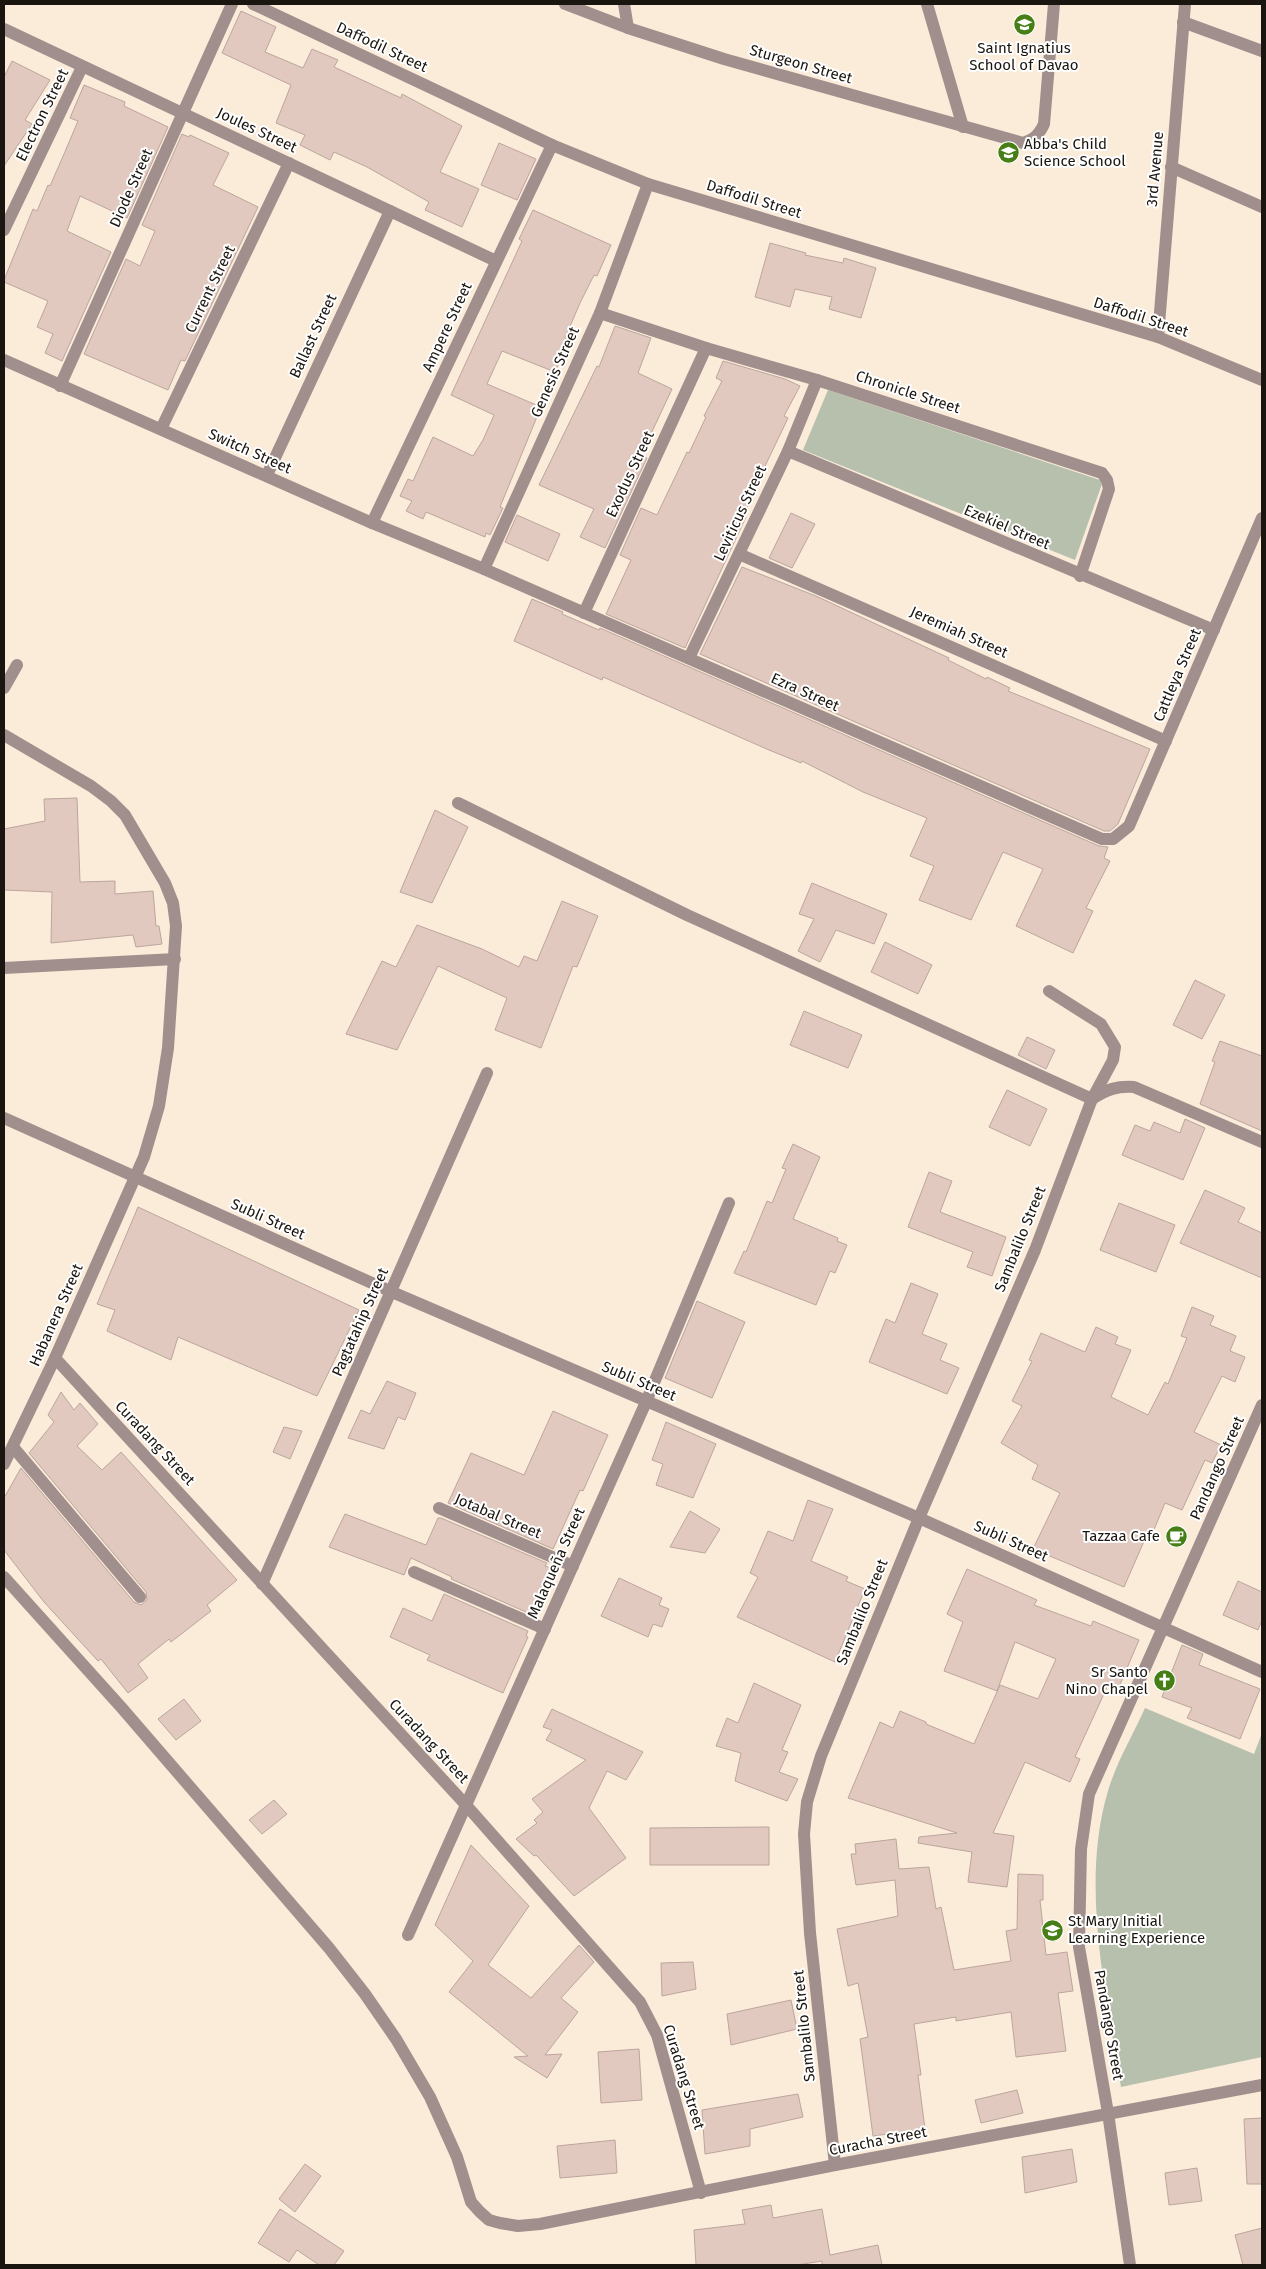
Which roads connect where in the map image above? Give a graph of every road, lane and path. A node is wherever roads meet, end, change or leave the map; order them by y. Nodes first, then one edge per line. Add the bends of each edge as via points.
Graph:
1 (232, 4) edge
2 (253, 4) edge
3 (565, 4) edge
4 (624, 4) edge
5 (927, 4) edge
6 (1054, 4) edge
7 (1185, 4) edge
8 (1183, 22) junction
9 (628, 28) junction
10 (4, 29) edge
11 (1262, 51) edge
12 (82, 67) junction
13 (182, 113) junction
14 (963, 127) junction
15 (552, 145) junction
16 (289, 163) junction
17 (1172, 167) junction
18 (648, 184) junction
19 (1262, 207) edge
20 (390, 211) junction
21 (4, 230) edge
22 (496, 261) junction
23 (600, 313) junction
24 (1158, 337) junction
25 (706, 348) junction
26 (4, 360) edge
27 (817, 380) junction
28 (1262, 380) edge
29 (60, 386) junction
30 (161, 429) junction
31 (788, 451) junction
32 (267, 475) junction
33 (1262, 518) edge
34 (372, 523) junction
35 (739, 554) junction
36 (484, 569) junction
37 (1080, 576) junction
38 (584, 613) junction
39 (1214, 630) junction
40 (689, 658) junction
41 (17, 665) dead end
42 (4, 688) edge
43 (4, 734) edge
44 (1166, 741) junction
45 (458, 803) dead end
46 (1113, 838) joint
47 (175, 959) junction
48 (4, 968) edge
49 (1049, 991) dead end
50 (487, 1073) dead end
51 (1092, 1099) junction
52 (4, 1118) edge
53 (1262, 1142) edge
54 (136, 1177) junction
55 (729, 1203) dead end
56 (392, 1292) junction
57 (55, 1358) junction
58 (646, 1402) junction
59 (1262, 1405) edge
60 (13, 1446) junction
61 (4, 1464) edge
62 (438, 1508) dead end
63 (919, 1518) junction
64 (573, 1566) junction
65 (414, 1572) dead end
66 (4, 1577) edge
67 (262, 1584) junction
68 (140, 1597) dead end
69 (1165, 1628) junction
70 (544, 1629) junction
71 (1262, 1672) edge
72 (466, 1805) junction
73 (408, 1935) dead end
74 (1262, 2085) edge
75 (1108, 2113) junction
76 (835, 2165) junction
77 (701, 2193) junction
78 (1130, 2265) edge

1 - 13 street, Diode Street
2 - 15 street, Daffodil Street
3 - 9 street, Sturgeon Street
4 - 9 street
5 - 14 street
6 - 14 street, Sturgeon Street via 1044,124 1039,134 1032,140 1018,142
7 - 8 street, 3rd Avenue
8 - 11 street
8 - 17 street, 3rd Avenue
9 - 14 street, Sturgeon Street via 724,59
10 - 12 street, Joules Street
12 - 13 street, Joules Street
12 - 21 street, Electron Street
13 - 16 street, Joules Street
13 - 29 street, Diode Street
15 - 18 street, Daffodil Street
15 - 22 street, Ampere Street
16 - 20 street, Joules Street
16 - 30 street, Current Street
17 - 19 street
17 - 24 street, 3rd Avenue
18 - 23 street, Genesis Street
18 - 24 street, Daffodil Street
20 - 22 street, Joules Street
20 - 32 street, Ballast Street
22 - 34 street, Ampere Street
23 - 25 street, Chronicle Street
23 - 36 street, Genesis Street
24 - 28 street, Daffodil Street
25 - 27 street, Chronicle Street
25 - 38 street, Exodus Street
26 - 29 street, Switch Street
27 - 31 street, Leviticus Street
27 - 37 street, Chronicle Street via 1102,473 1109,489
29 - 30 street, Switch Street
30 - 32 street, Switch Street
31 - 35 street, Leviticus Street
31 - 37 street, Ezekiel Street
32 - 34 street, Switch Street
33 - 39 street, Cattleya Street
34 - 36 street, Switch Street
35 - 40 street, Leviticus Street
35 - 44 street, Jeremiah Street
36 - 38 street, Ezra Street
37 - 39 street, Ezekiel Street
38 - 40 street, Ezra Street
39 - 44 street, Cattleya Street
40 - 46 street, Ezra Street via 1093,837
41 - 42 street
43 - 47 street, Habanera Street via 91,786 125,815 165,883 173,903
44 - 46 street, Cattleya Street via 1129,826
45 - 51 street via 688,915
47 - 48 street
47 - 54 street, Habanera Street via 168,1048 159,1106
49 - 51 street, Sambalilo Street via 1101,1024 1115,1047 1113,1060
50 - 56 street, Pagtatahip Street
51 - 53 street via 1118,1086 1134,1087
51 - 63 street, Sambalilo Street via 1035,1250
52 - 54 street, Subli Street
54 - 56 street, Subli Street
54 - 57 street, Habanera Street
55 - 58 street, Malaqueña Street
56 - 58 street, Subli Street
56 - 67 street, Pagtatahip Street
57 - 60 street, Habanera Street
57 - 67 street, Curadang Street
58 - 63 street, Subli Street
58 - 64 street, Malaqueña Street
59 - 69 street, Pandango Street
60 - 61 street, Habanera Street
60 - 68 street
62 - 64 street, Jotabal Street
63 - 69 street, Subli Street
63 - 76 street, Sambalilo Street via 821,1756 808,1802 804,1834 810,1933
64 - 70 street, Malaqueña Street
65 - 70 street
66 - 77 street, Curacha Street via 121,1707 329,1948 364,1994 430,2096 457,2158 471,2202 489,2220 518,2226 540,2224
67 - 72 street, Curadang Street
69 - 71 street, Subli Street
69 - 75 street, Pandango Street via 1090,1794 1081,1849 1080,1947
70 - 72 street, Malaqueña Street
72 - 73 street, Malaqueña Street
72 - 77 street, Curadang Street via 640,2002 657,2035
74 - 75 street, Curacha Street
75 - 76 street, Curacha Street
75 - 78 street, Pandango Street
76 - 77 street, Curacha Street

